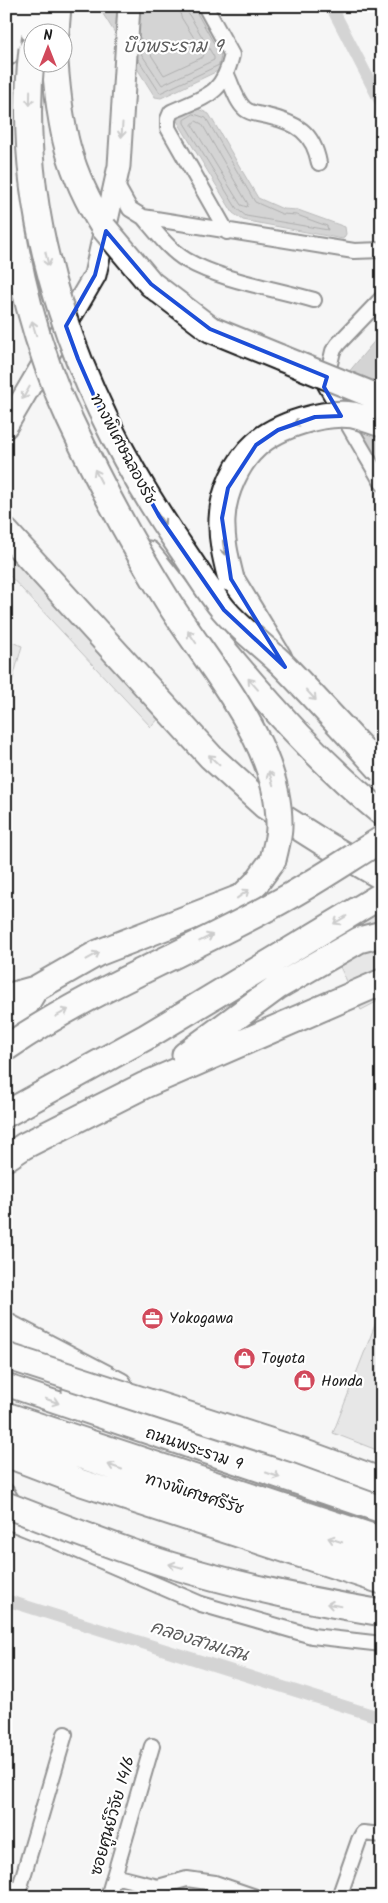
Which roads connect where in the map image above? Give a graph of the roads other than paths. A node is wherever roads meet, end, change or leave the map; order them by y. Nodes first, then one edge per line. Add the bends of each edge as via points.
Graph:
1 (13, 6) edge
2 (38, 6) edge
3 (58, 6) edge
4 (129, 6) edge
5 (205, 6) edge
6 (36, 22) edge
7 (57, 22) edge
8 (6, 53) edge
9 (31, 72) edge
10 (56, 72) edge
11 (227, 75) junction
12 (319, 163) dead end
13 (116, 184) junction
14 (6, 187) edge
15 (143, 217) junction
16 (227, 232) junction
17 (382, 250) edge
18 (382, 298) edge
19 (314, 300) dead end
20 (281, 358) junction
21 (382, 383) edge
22 (382, 399) edge
23 (382, 424) edge
24 (6, 427) edge
25 (382, 483) edge
26 (120, 520) junction
27 (6, 532) edge
28 (285, 667) junction
29 (382, 771) edge
30 (382, 813) edge
31 (382, 839) edge
32 (382, 877) edge
33 (382, 895) edge
34 (382, 934) edge
35 (382, 982) edge
36 (277, 987) junction
37 (35, 989) junction
38 (6, 997) edge
39 (6, 1018) edge
40 (34, 1029) junction
41 (6, 1035) edge
42 (146, 1037) junction
43 (6, 1048) edge
44 (145, 1085) junction
45 (6, 1114) edge
46 (6, 1158) edge
47 (6, 1326) edge
48 (6, 1340) edge
49 (6, 1356) edge
50 (6, 1369) edge
51 (6, 1385) edge
52 (92, 1397) junction
53 (6, 1401) edge
54 (168, 1409) junction
55 (6, 1413) edge
56 (6, 1430) edge
57 (6, 1454) edge
58 (382, 1481) edge
59 (6, 1491) edge
60 (382, 1495) edge
61 (6, 1505) edge
62 (382, 1512) edge
63 (6, 1521) edge
64 (382, 1528) edge
65 (44, 1536) junction
66 (382, 1538) edge
67 (382, 1555) edge
68 (382, 1581) edge
69 (382, 1612) edge
70 (382, 1644) edge
71 (65, 1734) dead end
72 (152, 1746) dead end
73 (382, 1835) edge
74 (114, 1876) junction
75 (17, 1897) edge
76 (108, 1897) edge
77 (256, 1897) edge
78 (339, 1897) edge

1 - 8 highway
2 - 6 highway
3 - 7 highway
4 -> 13 main road
5 - 11 street via 232,55
9 -> 28 highway, ทางพิเศษฉลองรัช, bridge via 29,128 36,197 46,256 78,359 98,405 159,516 224,610
10 - 20 highway, bridge via 65,141 73,171 86,201 104,228 151,284 180,308 210,329
11 - 12 street via 244,108 276,118 308,134 316,147
11 - 16 street via 217,91 171,112 168,128
13 - 15 street via 130,209
13 -> 24 main road via 92,280
26 -> 14 highway, ทางพิเศษฉลองรัช, bridge via 46,365 14,248
15 - 16 street
15 - 19 street via 165,242 210,272
16 - 17 street via 354,251
18 - 25 street via 333,351 325,386
20 - 21 highway, bridge
20 - 22 highway, bridge
23 -> 28 highway, bridge via 352,415 315,417 278,430 256,445 228,488 222,518 224,549 231,579
30 -> 26 highway, ทางพิเศษฉลองรัช, bridge via 311,748 270,704
37 -> 26 highway, bridge via 98,953 242,896 273,860 279,828 273,781 254,735
32 -> 27 highway via 265,806 211,757
28 -> 29 highway, ทางพิเศษฉลองรัช, bridge
40 -> 31 highway, bridge via 124,978 287,898
33 -> 42 highway
34 - 36 highway via 360,940
35 - 44 highway
36 - 42 highway via 199,1020
36 - 44 highway
37 - 38 highway
37 - 39 highway via 22,1009
40 - 41 highway
40 - 43 highway, bridge
42 - 45 highway
44 - 46 highway
47 - 54 highway, bridge
48 - 52 highway via 64,1370
49 - 54 highway, bridge
50 - 52 main road, ถนนพระราม 9
51 -> 62 main road, ถนนพระราม 9
52 - 60 main road, ถนนพระราม 9
53 - 64 main road, ถนนพระราม 9
54 - 58 highway, bridge
55 - 66 main road, ถนนพระราม 9
67 -> 56 highway, ทางพิเศษศรีรัช
57 - 68 highway
59 - 65 street via 20,1513
69 -> 61 highway, bridge via 325,1603 172,1565 100,1542
63 - 65 street
65 - 70 street via 201,1604 312,1636
71 - 75 street
72 - 74 street, ซอยศูนย์วิจัย 14/6
73 - 78 street via 363,1833
74 - 76 street, ซอยศูนย์วิจัย 14/6
74 - 77 street via 158,1887 187,1879 215,1883

